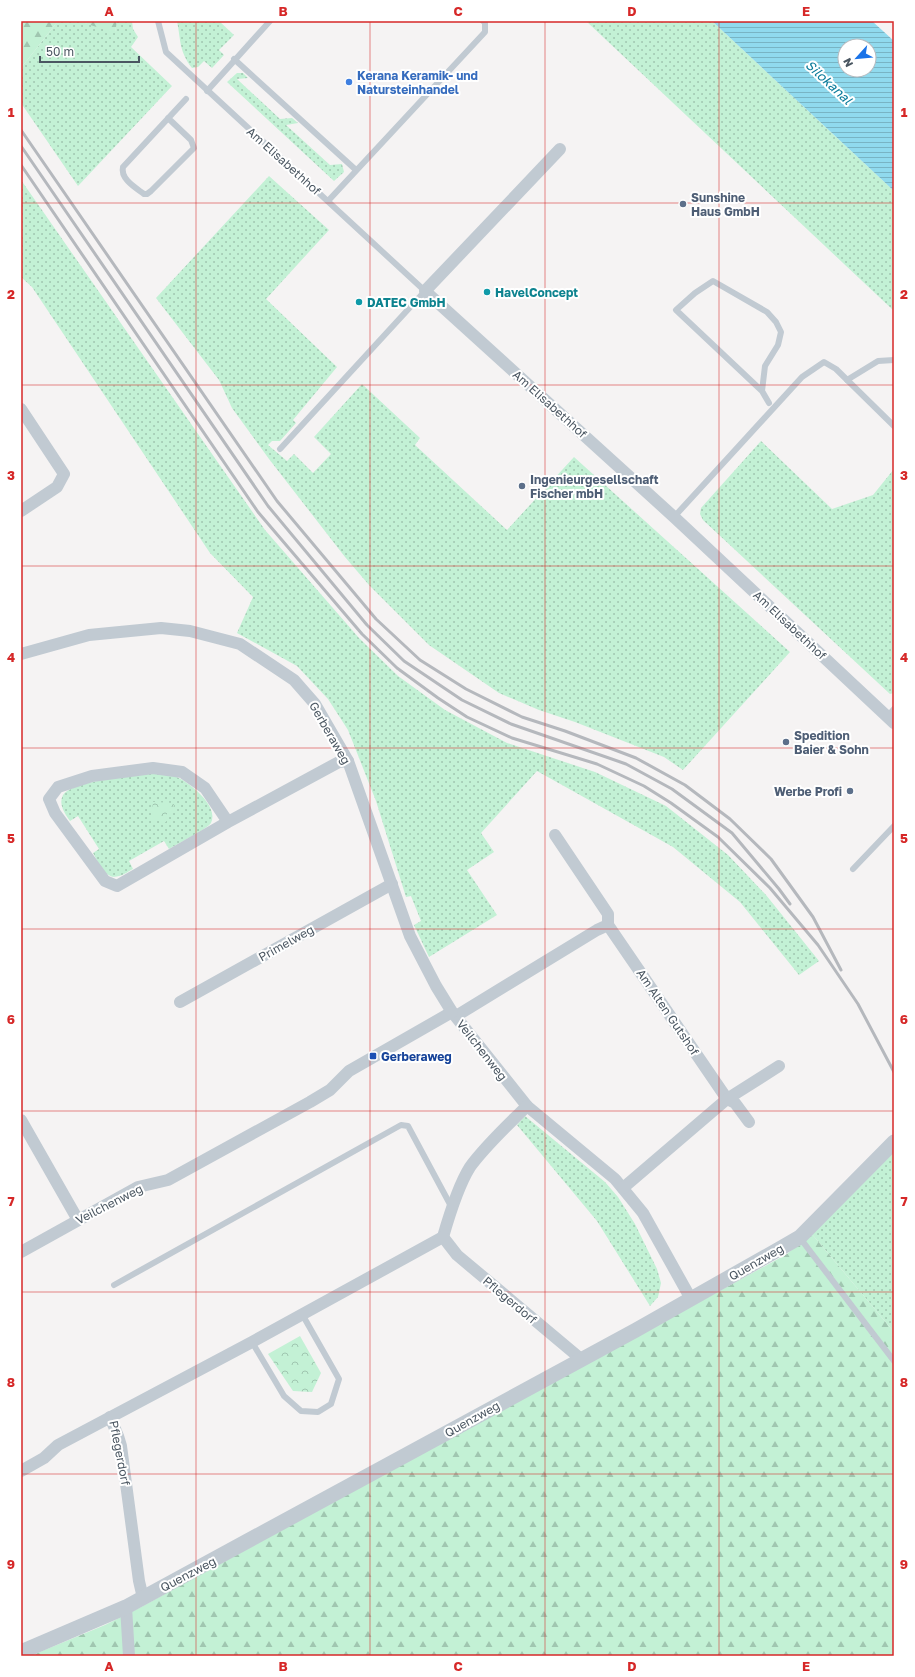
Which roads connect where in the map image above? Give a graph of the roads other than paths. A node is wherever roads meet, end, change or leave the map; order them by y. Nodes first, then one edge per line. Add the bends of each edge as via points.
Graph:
1 (158, 21) edge
2 (270, 21) edge
3 (483, 21) edge
4 (234, 59) junction
5 (206, 91) junction
6 (186, 99) dead end
7 (168, 118) junction
8 (560, 149) dead end
9 (356, 170) junction
10 (328, 201) junction
11 (425, 291) junction
12 (894, 360) edge
13 (847, 380) junction
14 (762, 391) junction
15 (769, 403) dead end
16 (21, 409) edge
17 (894, 426) edge
18 (280, 449) dead end
19 (21, 511) edge
20 (674, 517) junction
21 (21, 654) edge
22 (892, 716) edge
23 (348, 761) junction
24 (228, 822) junction
25 (894, 826) edge
26 (555, 835) dead end
27 (854, 869) dead end
28 (392, 884) junction
29 (608, 926) junction
30 (180, 1002) dead end
31 (454, 1014) junction
32 (779, 1066) dead end
33 (727, 1099) junction
34 (527, 1106) junction
35 (21, 1120) edge
36 (749, 1122) dead end
37 (894, 1142) edge
38 (623, 1188) junction
39 (452, 1208) junction
40 (78, 1220) junction
41 (443, 1237) junction
42 (800, 1237) junction
43 (21, 1252) edge
44 (114, 1285) dead end
45 (691, 1299) junction
46 (302, 1314) junction
47 (252, 1342) junction
48 (581, 1359) junction
49 (894, 1360) edge
50 (110, 1417) junction
51 (21, 1471) edge
52 (143, 1598) junction
53 (126, 1607) junction
54 (21, 1652) edge
55 (129, 1656) edge

1 - 5 lane, Am Elisabethhof via 166,52
2 - 4 lane
3 - 9 lane via 485,32
4 - 5 lane
4 - 9 lane
5 - 10 lane, Am Elisabethhof
6 - 7 lane
7 - 7 lane via 122,170 125,178 144,194 151,191 194,148 191,140
8 - 11 street
9 - 10 lane
10 - 11 lane, Am Elisabethhof
11 - 18 lane
11 - 20 street, Am Elisabethhof
12 - 13 lane via 878,361
13 - 17 lane
13 - 20 lane via 824,362 802,377
14 - 14 lane via 765,366 778,345 781,332 767,312 712,281 676,310
14 - 15 lane
16 - 19 street via 64,474 57,487
20 - 22 street, Am Elisabethhof
21 - 23 street, Gerberaweg via 89,635 161,628 190,631 240,644 294,680 315,704
23 - 24 street via 340,762
23 - 28 street, Gerberaweg
24 - 24 street via 117,886 105,881 55,813 49,799 58,787 92,776 153,768 182,772 205,788
25 - 27 lane
26 - 29 street, Am Alten Gutshof via 608,914
28 - 30 street, Primelweg
28 - 31 street, Gerberaweg via 410,936
29 - 31 street
29 - 33 street, Am Alten Gutshof
31 - 34 street, Veilchenweg
31 - 40 street, Veilchenweg via 348,1071 330,1090 168,1180 138,1188
32 - 33 street
33 - 36 street, Am Alten Gutshof via 736,1103
33 - 38 street
34 - 38 street, Veilchenweg
34 - 39 street via 470,1168
35 - 40 street
37 - 42 street, Quenzweg
38 - 45 street, Veilchenweg via 643,1214
39 - 41 street
39 - 44 lane via 408,1126 401,1125
40 - 43 street, Veilchenweg
41 - 46 street, Pflegerdorf
41 - 48 street, Pflegerdorf via 457,1255
42 - 45 street, Quenzweg
42 - 49 lane
45 - 48 street, Quenzweg
46 - 47 street, Pflegerdorf
46 - 47 lane via 339,1379 331,1404 326,1408 318,1412 301,1411 284,1396
47 - 50 street, Pflegerdorf
48 - 52 street, Quenzweg
50 - 51 street via 58,1445 44,1458
50 - 52 street, Pflegerdorf via 121,1446
52 - 53 street, Quenzweg
53 - 54 street, Quenzweg
53 - 55 street

